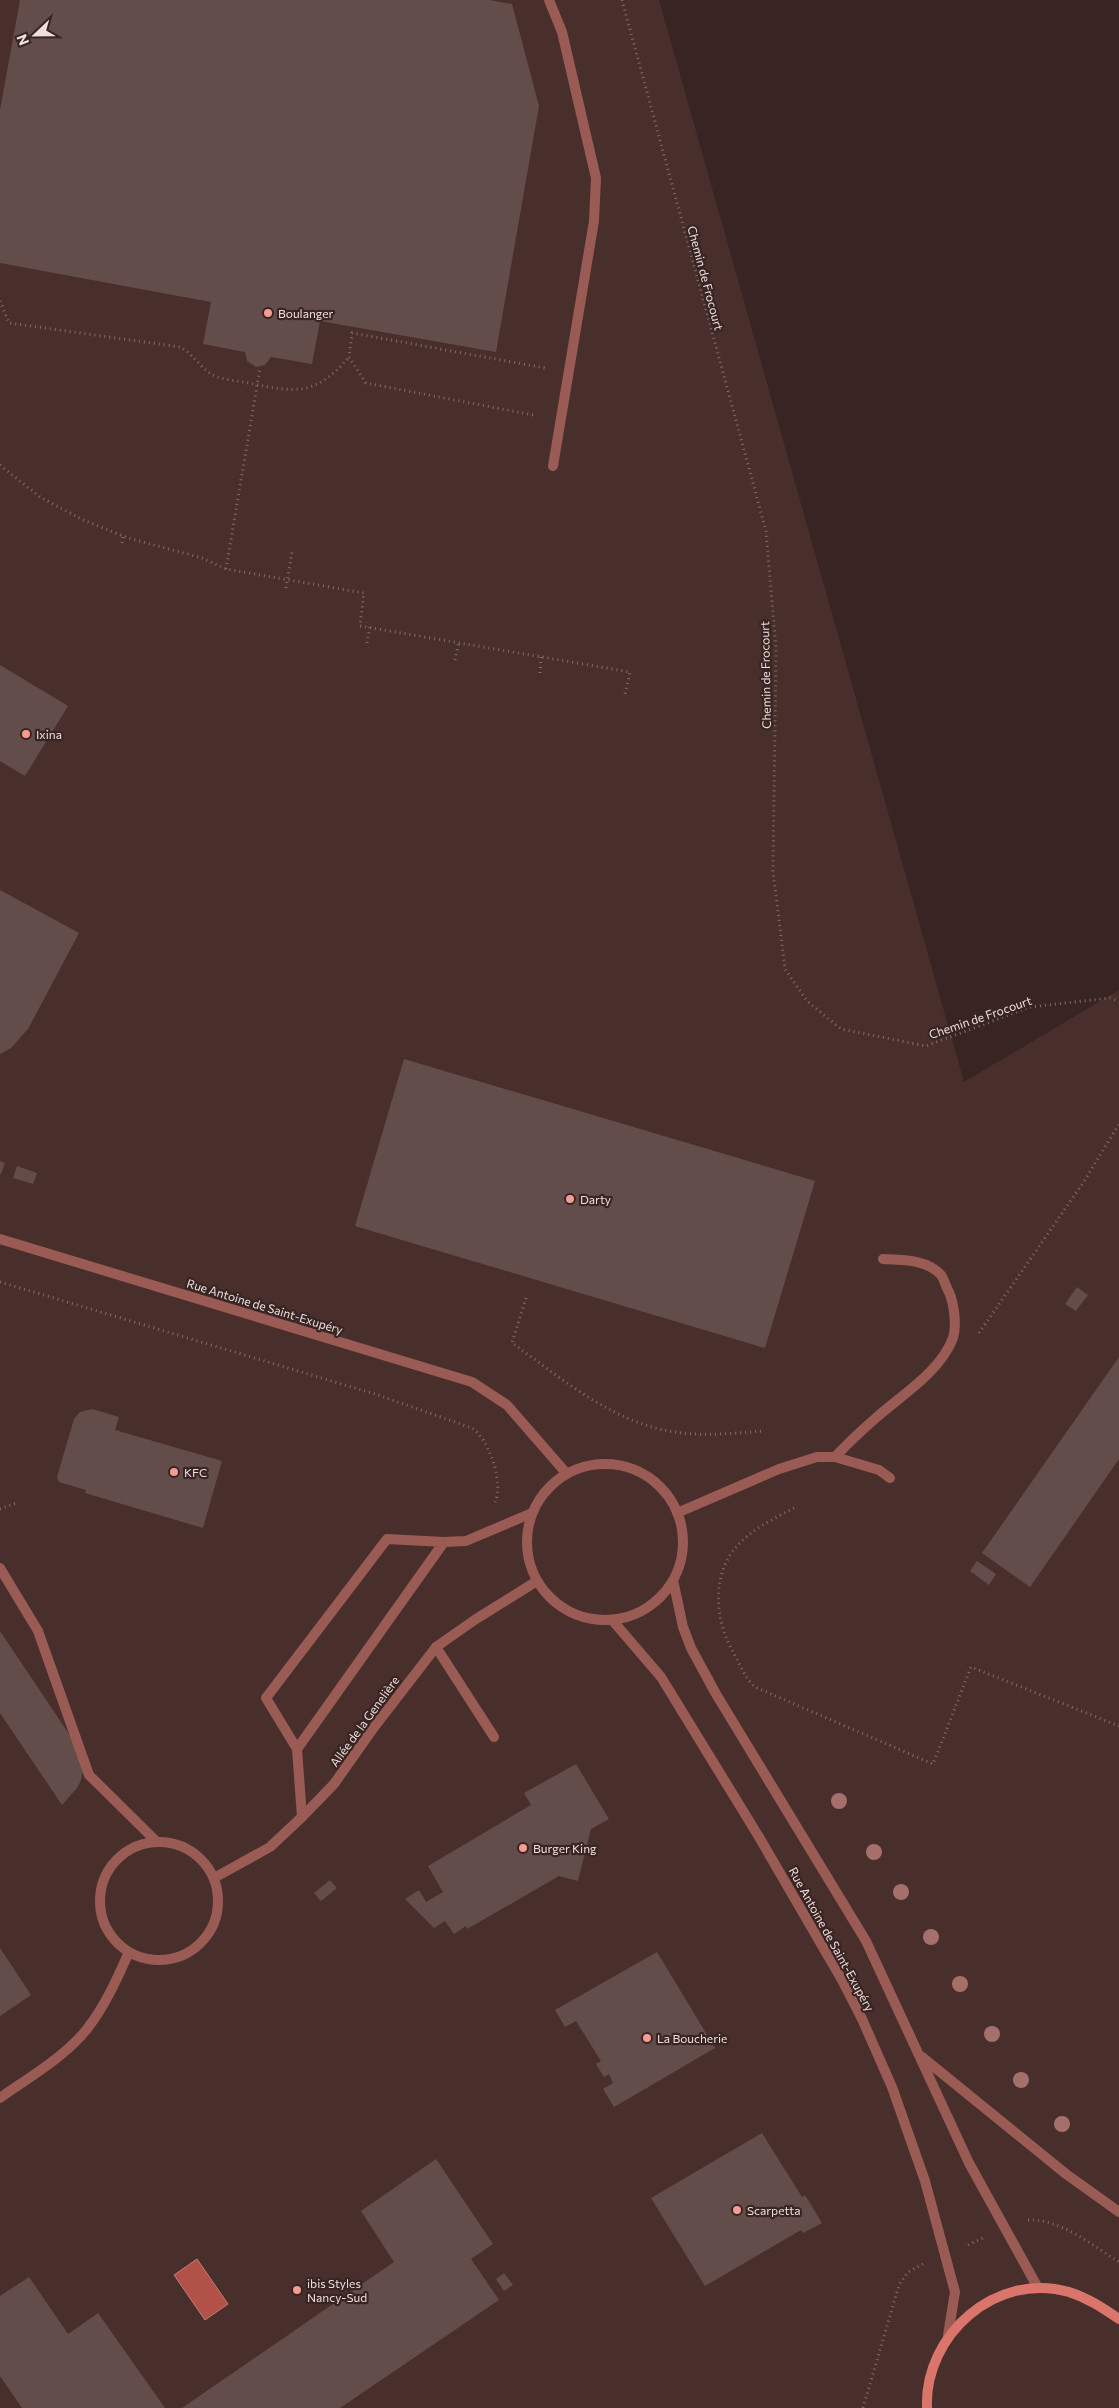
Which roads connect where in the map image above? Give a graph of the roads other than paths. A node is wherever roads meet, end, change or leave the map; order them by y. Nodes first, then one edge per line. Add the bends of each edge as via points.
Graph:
1 (549, 0) edge
2 (553, 466) dead end
3 (0, 1239) edge
4 (883, 1259) dead end
5 (835, 1457) junction
6 (567, 1474) junction
7 (890, 1478) dead end
8 (532, 1513) junction
9 (677, 1513) junction
10 (444, 1542) junction
11 (0, 1568) edge
12 (673, 1580) junction
13 (537, 1581) junction
14 (613, 1621) junction
15 (436, 1648) junction
16 (494, 1737) dead end
17 (297, 1749) junction
18 (302, 1818) junction
19 (157, 1842) junction
20 (214, 1878) junction
21 (129, 1952) junction
22 (919, 2054) junction
23 (0, 2098) edge
24 (1119, 2212) edge
25 (1038, 2288) junction
26 (1119, 2320) edge
27 (948, 2335) junction
28 (927, 2408) edge

1 - 2 street via 562,32 596,178 594,221
3 - 6 street, Rue Antoine de Saint-Exupéry via 472,1382 507,1405
4 - 5 street via 925,1264 940,1275 950,1296 954,1336 947,1351 913,1388
5 - 7 street via 879,1470
5 - 9 street via 816,1457 779,1469
6 - 8 street via 540,1497
6 - 9 street via 588,1466 609,1464 631,1468 650,1478 666,1494
8 - 10 street via 466,1541
8 - 13 street via 527,1536 528,1559
9 - 12 street via 683,1535 682,1559
10 - 17 street
10 - 17 street via 387,1538 266,1698
11 - 19 street via 38,1631 88,1775
12 - 14 street via 648,1608
12 - 22 street, Rue Antoine de Saint-Exupéry via 683,1627 700,1665 866,1941
13 - 14 street via 547,1596 577,1616
13 - 15 street, Allée de la Genelière via 460,1629
14 - 27 street, Rue Antoine de Saint-Exupéry via 661,1677 759,1837 862,2019 892,2087 918,2162 955,2292
15 - 16 street
15 - 18 street, Allée de la Genelière via 334,1784
17 - 18 street
18 - 20 street, Allée de la Genelière via 270,1847
19 - 20 street via 185,1848 207,1866
19 - 21 street via 127,1851 115,1861 101,1888 102,1918 116,1943
20 - 21 street via 218,1911 213,1927 191,1951 160,1961 144,1959
21 - 23 street via 113,1988 86,2030 71,2046
22 - 24 street via 1066,2174
22 - 25 street, Rue Antoine de Saint-Exupéry via 969,2163
25 - 26 main road via 1068,2292 1097,2303
25 - 27 main road via 1012,2292 988,2301 966,2316
27 - 28 main road via 930,2374

